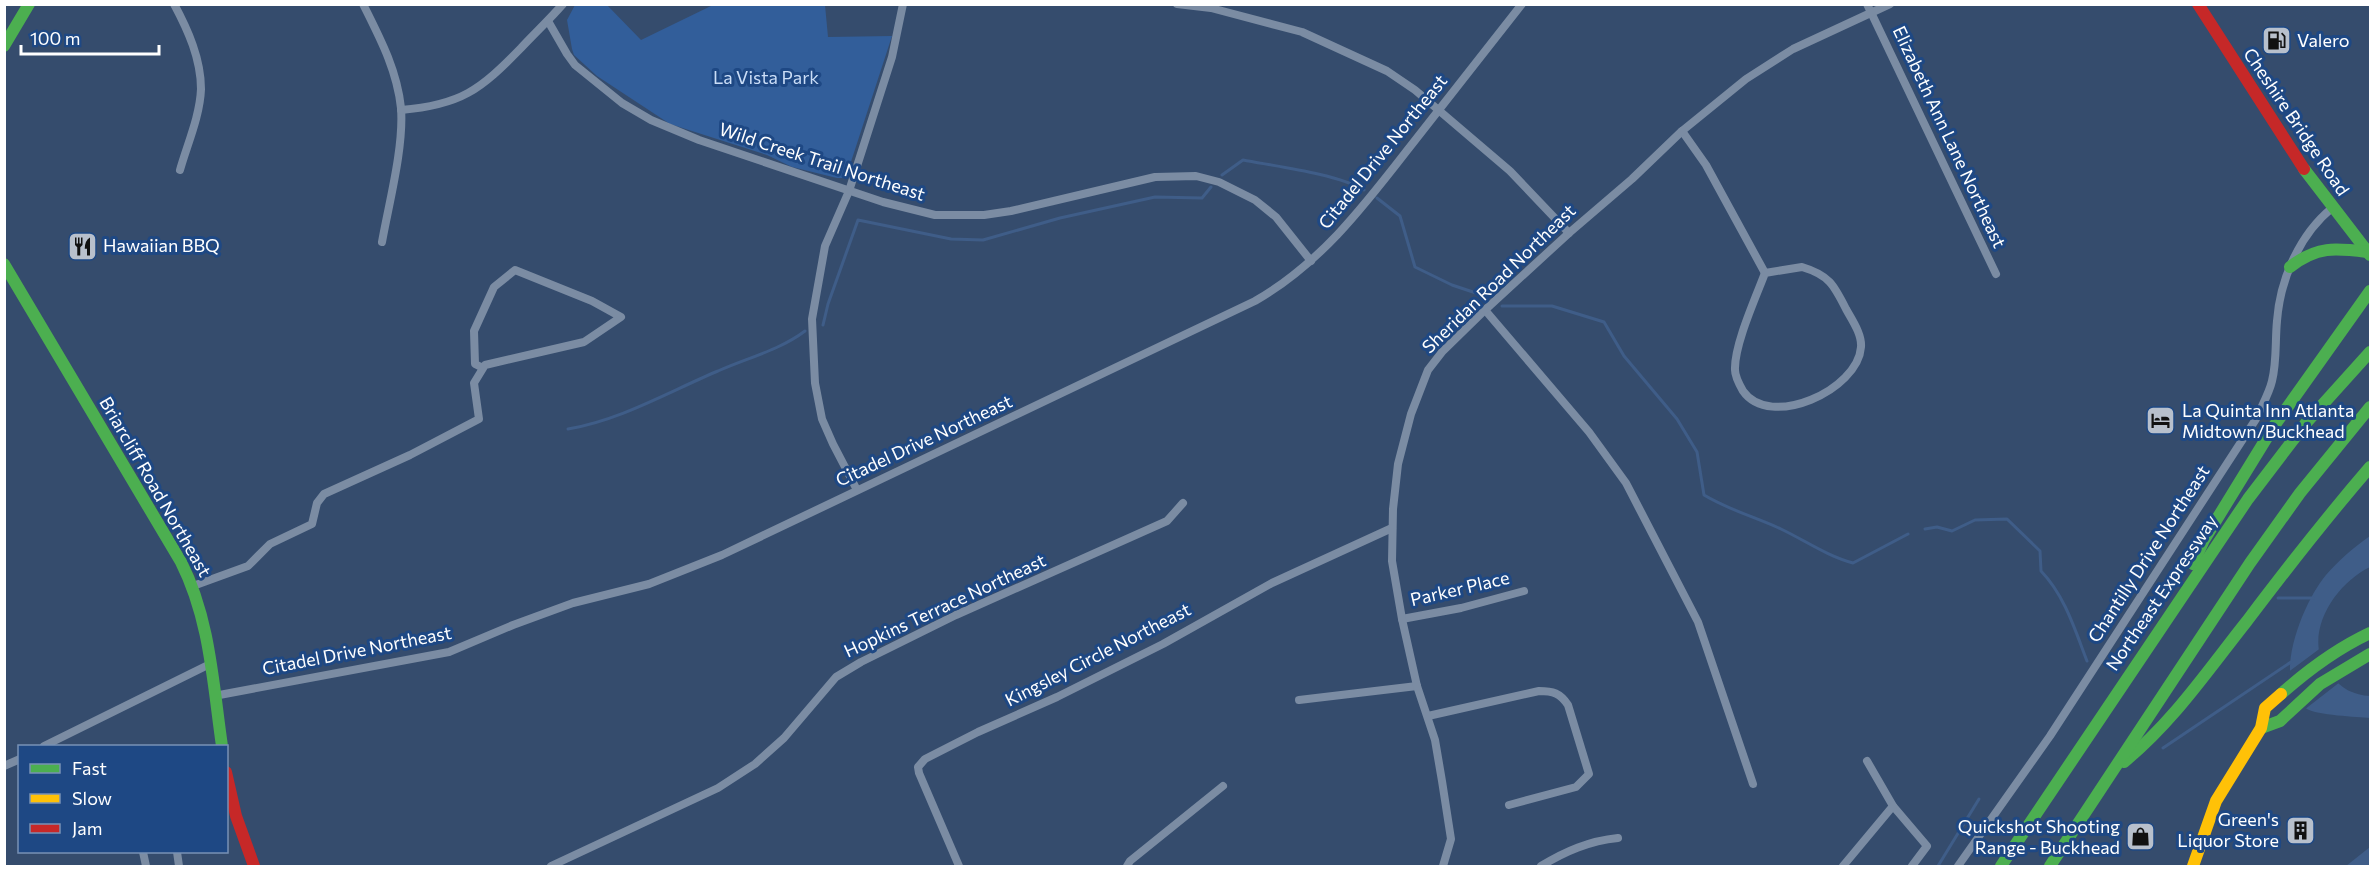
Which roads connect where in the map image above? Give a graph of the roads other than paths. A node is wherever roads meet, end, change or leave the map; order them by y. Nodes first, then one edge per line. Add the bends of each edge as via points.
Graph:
1 (29, 4) edge
2 (174, 4) edge
3 (363, 4) edge
4 (563, 4) edge
5 (903, 4) edge
6 (1178, 4) edge
7 (1522, 4) edge
8 (1890, 4) edge
9 (2198, 4) edge
10 (1869, 9) edge
11 (548, 21) junction
12 (4, 46) edge
13 (401, 110) junction
14 (1439, 111) junction
15 (1682, 131) junction
16 (180, 170) dead end
17 (849, 191) junction
18 (2332, 208) junction
19 (1569, 233) junction
20 (382, 242) dead end
21 (2369, 253) edge
22 (1311, 261) junction
23 (4, 264) edge
24 (2290, 267) junction
25 (1765, 273) junction
26 (1996, 274) dead end
27 (2370, 291) edge
28 (1485, 310) junction
29 (2370, 352) edge
30 (483, 368) junction
31 (2370, 407) edge
32 (2370, 467) edge
33 (857, 490) junction
34 (1183, 503) dead end
35 (1392, 528) junction
36 (193, 586) junction
37 (1524, 591) dead end
38 (2174, 606) junction
39 (1402, 618) junction
40 (2369, 633) edge
41 (2370, 654) edge
42 (210, 664) junction
43 (1417, 686) junction
44 (214, 696) junction
45 (1299, 700) dead end
46 (1428, 716) junction
47 (2260, 728) junction
48 (48, 745) edge
49 (222, 745) edge
50 (18, 760) edge
51 (1867, 761) dead end
52 (4, 766) edge
53 (2114, 769) junction
54 (1753, 784) dead end
55 (1223, 786) dead end
56 (228, 790) edge
57 (1509, 805) dead end
58 (1893, 806) junction
59 (231, 818) edge
60 (1618, 838) dead end
61 (1446, 865) edge
62 (254, 867) edge
63 (551, 867) edge
64 (959, 867) edge
65 (1127, 867) edge
66 (1541, 867) edge
67 (1843, 867) edge
68 (1912, 867) edge
69 (1958, 867) edge
70 (2001, 867) edge
71 (2050, 867) edge
72 (2193, 867) edge

1 - 12 main road
2 - 16 street via 186,26 201,89
3 - 13 street via 385,48
4 - 11 street
5 - 17 street via 892,57
6 - 14 street via 1211,8 1302,32 1387,71
7 - 14 street, Citadel Drive Northeast
8 - 10 street, Sheridan Road Northeast
9 - 18 main road, Cheshire Bridge Road
10 - 15 street, Sheridan Road Northeast via 1779,57
10 - 26 street, Elizabeth Ann Lane Northeast
11 - 13 street via 473,91 444,104
11 - 17 street, Wild Creek Trail Northeast via 575,65 622,103 651,120
13 - 20 street
14 - 19 street via 1510,171
14 - 22 street, Citadel Drive Northeast via 1350,223
15 - 19 street, Sheridan Road Northeast
15 - 25 street via 1706,165
17 - 22 street, Wild Creek Trail Northeast via 916,211 961,216 1011,211 1155,177 1196,176 1219,182 1254,200 1276,218
17 - 33 street via 825,246 812,325 815,383 822,419
18 - 21 main road, Cheshire Bridge Road
18 - 24 street, Chantilly Drive Northeast via 2313,227
19 - 28 street, Sheridan Road Northeast
21 - 24 main road via 2322,248
22 - 33 street, Citadel Drive Northeast via 1256,301
23 - 36 main road, Briarcliff Road Northeast
24 - 69 street, Chantilly Drive Northeast via 2279,304 2272,382 2256,419 2050,736
25 - 25 street via 1738,350 1735,372 1749,399 1777,408 1823,393 1843,380 1860,357 1862,345 1827,277 1802,267
27 - 38 main road via 2274,426 2204,540
28 - 35 street, Sheridan Road Northeast via 1428,370 1398,464
28 - 54 street via 1589,432 1626,483 1698,622
29 - 38 main road, Northeast Expressway via 2274,465
30 - 30 street via 484,364 584,342 621,317 515,270 494,287 474,332 475,364
30 - 36 street via 474,383 479,419 324,494 317,503 312,524 270,544 248,566
31 - 53 main road via 2263,545
32 - 53 main road via 2156,735
33 - 44 street, Citadel Drive Northeast via 722,555 650,584 573,603 449,652
34 - 63 street, Hopkins Terrace Northeast via 1167,521 861,662 836,677 784,738 755,764 718,788
35 - 39 street, Sheridan Road Northeast via 1392,561
35 - 64 street, Kingsley Circle Northeast via 1272,583 1121,665 925,759 918,767
36 - 42 main road, Briarcliff Road Northeast via 204,622
37 - 39 street, Parker Place
38 - 70 main road, Northeast Expressway
39 - 43 street, Sheridan Road Northeast
40 - 47 main road via 2322,659 2273,700 2265,708
41 - 47 main road via 2320,684 2280,721
42 - 44 main road, Briarcliff Road Northeast
42 - 48 street
43 - 45 street
43 - 46 street, Sheridan Road Northeast
44 - 49 main road, Briarcliff Road Northeast
46 - 57 street via 1539,691 1562,695 1589,774 1576,787
46 - 61 street, Sheridan Road Northeast via 1436,740 1451,839
47 - 72 main road via 2216,801
50 - 52 street
51 - 58 street
53 - 71 main road
55 - 65 street
56 - 59 main road
58 - 67 street
58 - 68 street via 1927,846
59 - 62 main road
60 - 66 street via 1567,851

